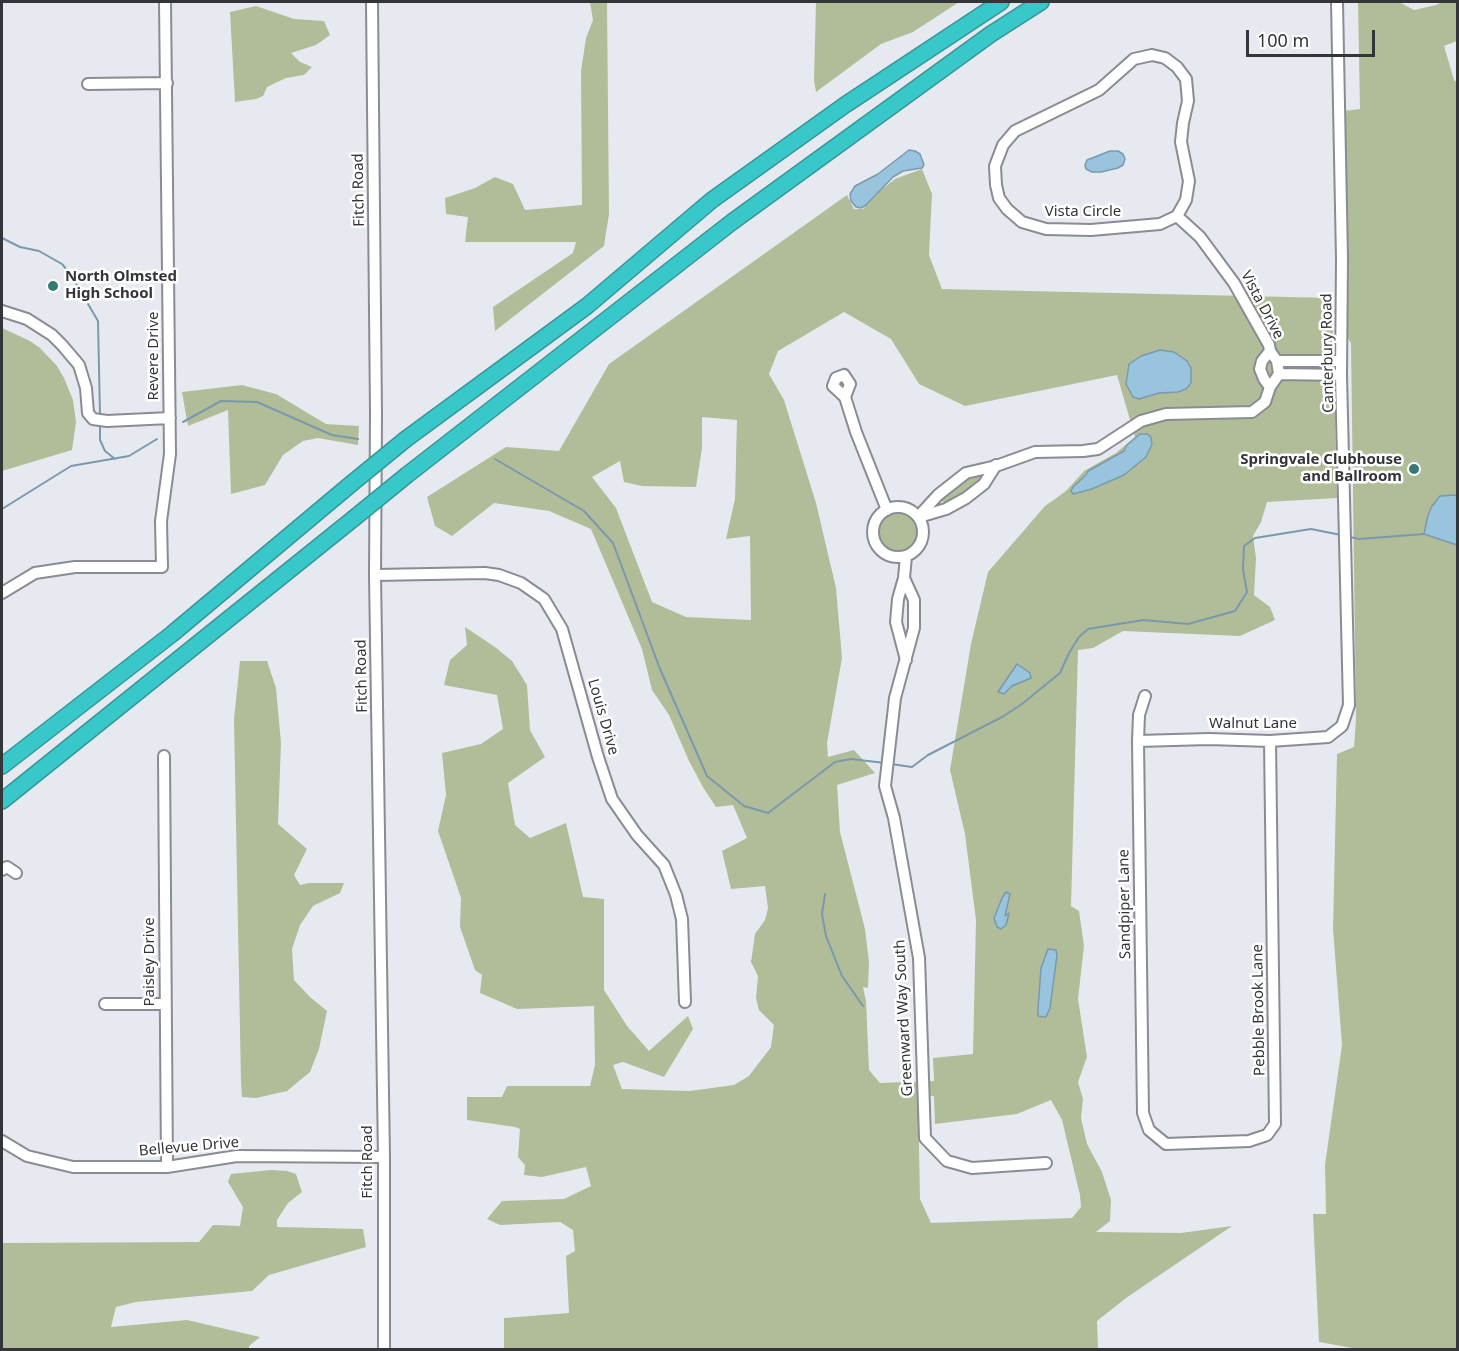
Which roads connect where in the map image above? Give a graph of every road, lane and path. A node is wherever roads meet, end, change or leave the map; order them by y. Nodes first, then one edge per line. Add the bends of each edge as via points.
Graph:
1 (165, 2) edge
2 (372, 2) edge
3 (1001, 2) edge
4 (1041, 2) edge
5 (1337, 2) edge
6 (167, 83) junction
7 (88, 84) dead end
8 (1177, 216) junction
9 (2, 311) edge
10 (1270, 351) junction
11 (1277, 361) junction
12 (1341, 361) junction
13 (1279, 374) junction
14 (1341, 375) junction
15 (1270, 387) junction
16 (845, 397) dead end
17 (170, 418) junction
18 (996, 465) junction
19 (887, 510) junction
20 (918, 517) junction
21 (906, 556) junction
22 (375, 575) junction
23 (904, 578) junction
24 (2, 593) edge
25 (906, 660) junction
26 (1145, 696) dead end
27 (1349, 705) joint
28 (1138, 741) junction
29 (1270, 741) junction
30 (164, 756) dead end
31 (2, 766) edge
32 (2, 801) edge
33 (2, 870) edge
34 (16, 873) dead end
35 (685, 1002) dead end
36 (105, 1004) dead end
37 (165, 1004) junction
38 (1143, 1113) joint
39 (2, 1141) edge
40 (384, 1157) junction
41 (1046, 1163) dead end
42 (166, 1167) junction
43 (384, 1350) edge

1 - 6 street, Revere Drive
2 - 22 street, Fitch Road
3 - 31 highway, bridge via 845,105 712,200 586,306 406,440 172,634
4 - 32 highway, bridge via 732,222 407,475
5 - 12 street, Canterbury Road
6 - 7 street
6 - 17 street, Revere Drive
8 - 8 street, Vista Circle via 1186,200 1189,181 1181,142 1188,101 1186,79 1165,58 1152,55 1134,59 1098,90 1015,131 1003,145 995,166 1003,204 1022,222 1046,229 1160,224
8 - 10 street, Vista Drive via 1219,260
9 - 17 street via 33,322 52,335 79,365 91,418
10 - 11 street, Vista Drive
10 - 15 street via 1260,369
11 - 12 street, Vista Drive
11 - 13 street
12 - 14 street, Canterbury Road
13 - 14 street
13 - 15 street
14 - 27 street, Canterbury Road
15 - 18 street via 1265,402 1252,412 1166,414 1141,421 1098,449 1035,452
16 - 19 street
17 - 24 street, Revere Drive via 170,454 161,520 162,567 75,567 35,573
18 - 20 street via 966,473
18 - 20 street via 984,484 966,498
19 - 20 street via 904,508
19 - 21 street via 876,522 874,538 889,556
20 - 21 street via 922,540
21 - 23 street, Greenward Way South
22 - 35 street, Louis Drive via 485,573 521,584 544,599 562,629 612,799 664,866 676,895 682,920
22 - 40 street, Fitch Road
23 - 25 street, Greenward Way South via 896,622
23 - 25 street, Greenward Way South via 914,600 914,628
25 - 41 street, Greenward Way South via 894,698 885,786 919,958 925,1138 947,1161 972,1168
26 - 28 street, Sandpiper Lane via 1139,715
27 - 29 street, Walnut Lane via 1342,726 1328,737
28 - 29 street, Walnut Lane
28 - 38 street, Sandpiper Lane
29 - 38 street, Pebble Brook Lane via 1275,1124 1267,1135 1249,1141 1166,1144 1149,1130
30 - 37 street, Paisley Drive
33 - 34 street via 6,867
36 - 37 street
37 - 42 street, Paisley Drive
39 - 42 street, Bellevue Drive via 27,1156 73,1167
40 - 42 street, Bellevue Drive via 237,1156
40 - 43 street, Fitch Road

